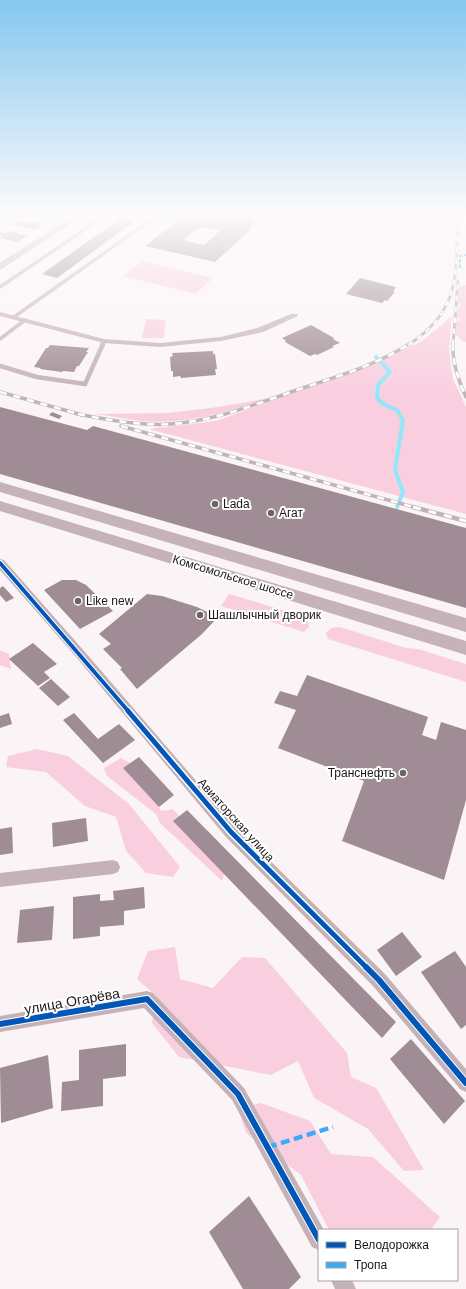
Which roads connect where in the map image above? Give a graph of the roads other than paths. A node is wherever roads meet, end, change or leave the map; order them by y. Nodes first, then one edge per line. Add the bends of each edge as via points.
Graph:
1 (17, 275) edge
2 (74, 275) edge
3 (0, 287) edge
4 (0, 314) edge
5 (294, 316) dead end
6 (14, 318) junction
7 (25, 320) junction
8 (0, 339) edge
9 (104, 341) junction
10 (0, 366) edge
11 (0, 488) edge
12 (0, 506) edge
13 (0, 563) edge
14 (466, 626) edge
15 (466, 648) edge
16 (113, 867) dead end
17 (0, 880) edge
18 (0, 1024) edge
19 (466, 1083) edge
20 (318, 1238) edge

1 - 3 lane
2 - 6 lane
4 - 6 street
5 - 9 street via 260,330 221,339 160,345
6 - 7 street
7 - 8 lane
7 - 9 street
9 - 10 lane via 84,384 37,376
11 - 14 main road, Комсомольское шоссе
12 - 15 main road, Комсомольское шоссе
13 - 19 street, Авиаторская улица via 231,832 379,980
16 - 17 street
18 - 20 street, улица Огарёва via 147,999 238,1094

